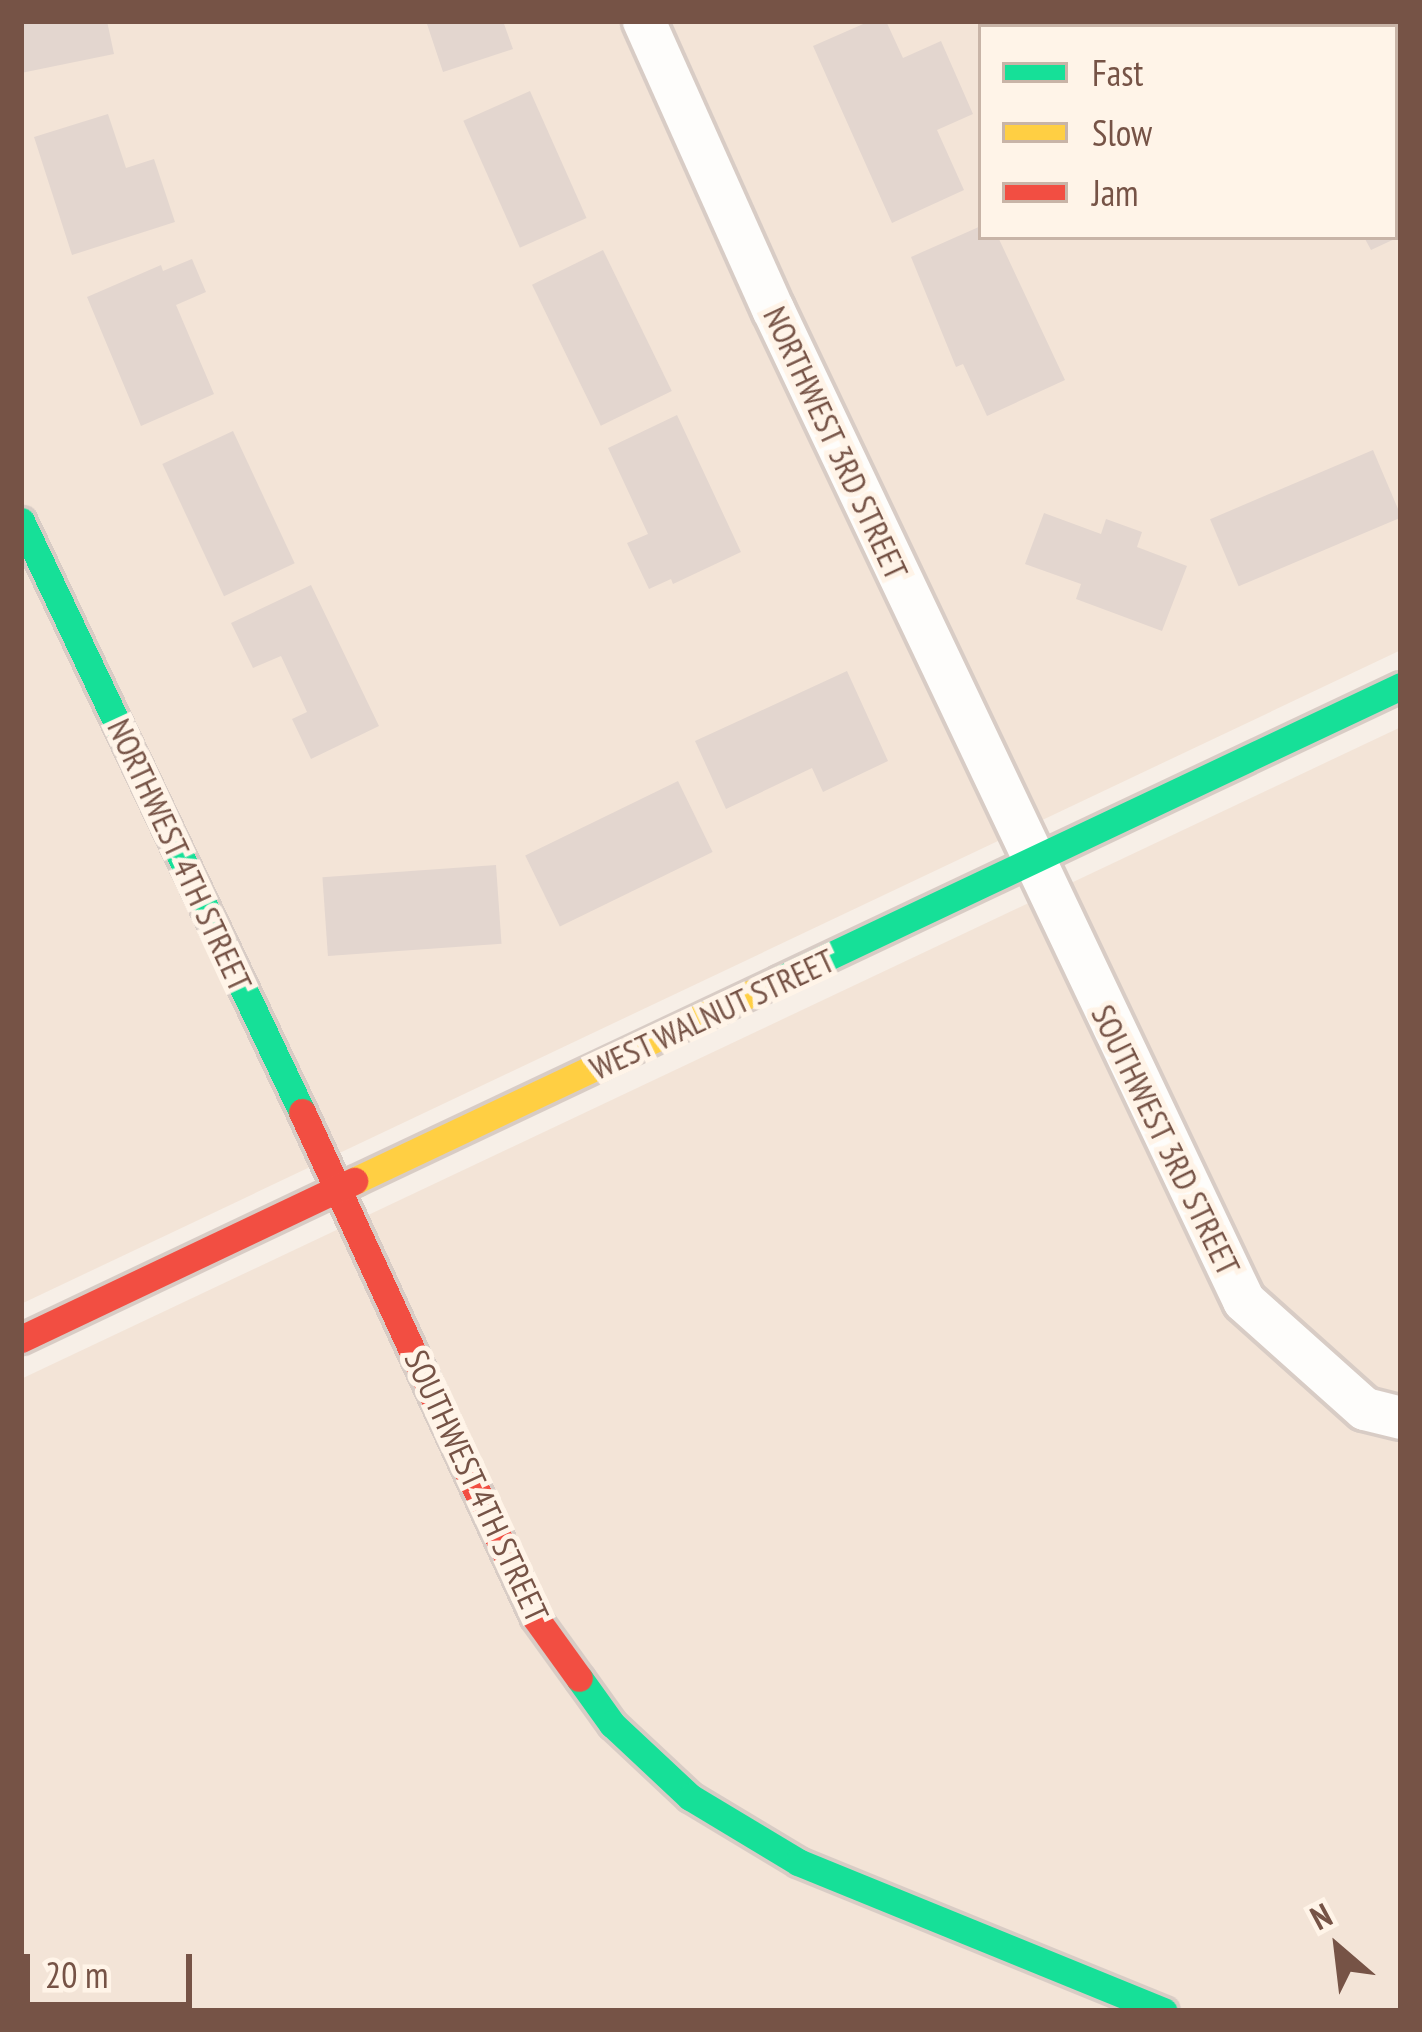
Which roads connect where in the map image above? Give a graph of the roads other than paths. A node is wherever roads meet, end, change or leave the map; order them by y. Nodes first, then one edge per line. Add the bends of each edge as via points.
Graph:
1 (644, 21) edge
2 (21, 521) edge
3 (1401, 686) edge
4 (1033, 864) junction
5 (339, 1189) junction
6 (21, 1339) edge
7 (1401, 1418) edge
8 (1164, 2011) edge

1 - 4 street, NORTHWEST 3RD STREET
2 - 5 street, NORTHWEST 4TH STREET
3 - 4 street, WEST WALNUT STREET
4 - 5 street, WEST WALNUT STREET
4 - 7 street, SOUTHWEST 3RD STREET via 1244,1301 1365,1408
5 - 6 street, WEST WALNUT STREET
5 - 8 street, SOUTHWEST 4TH STREET via 535,1617 612,1724 690,1797 798,1862

